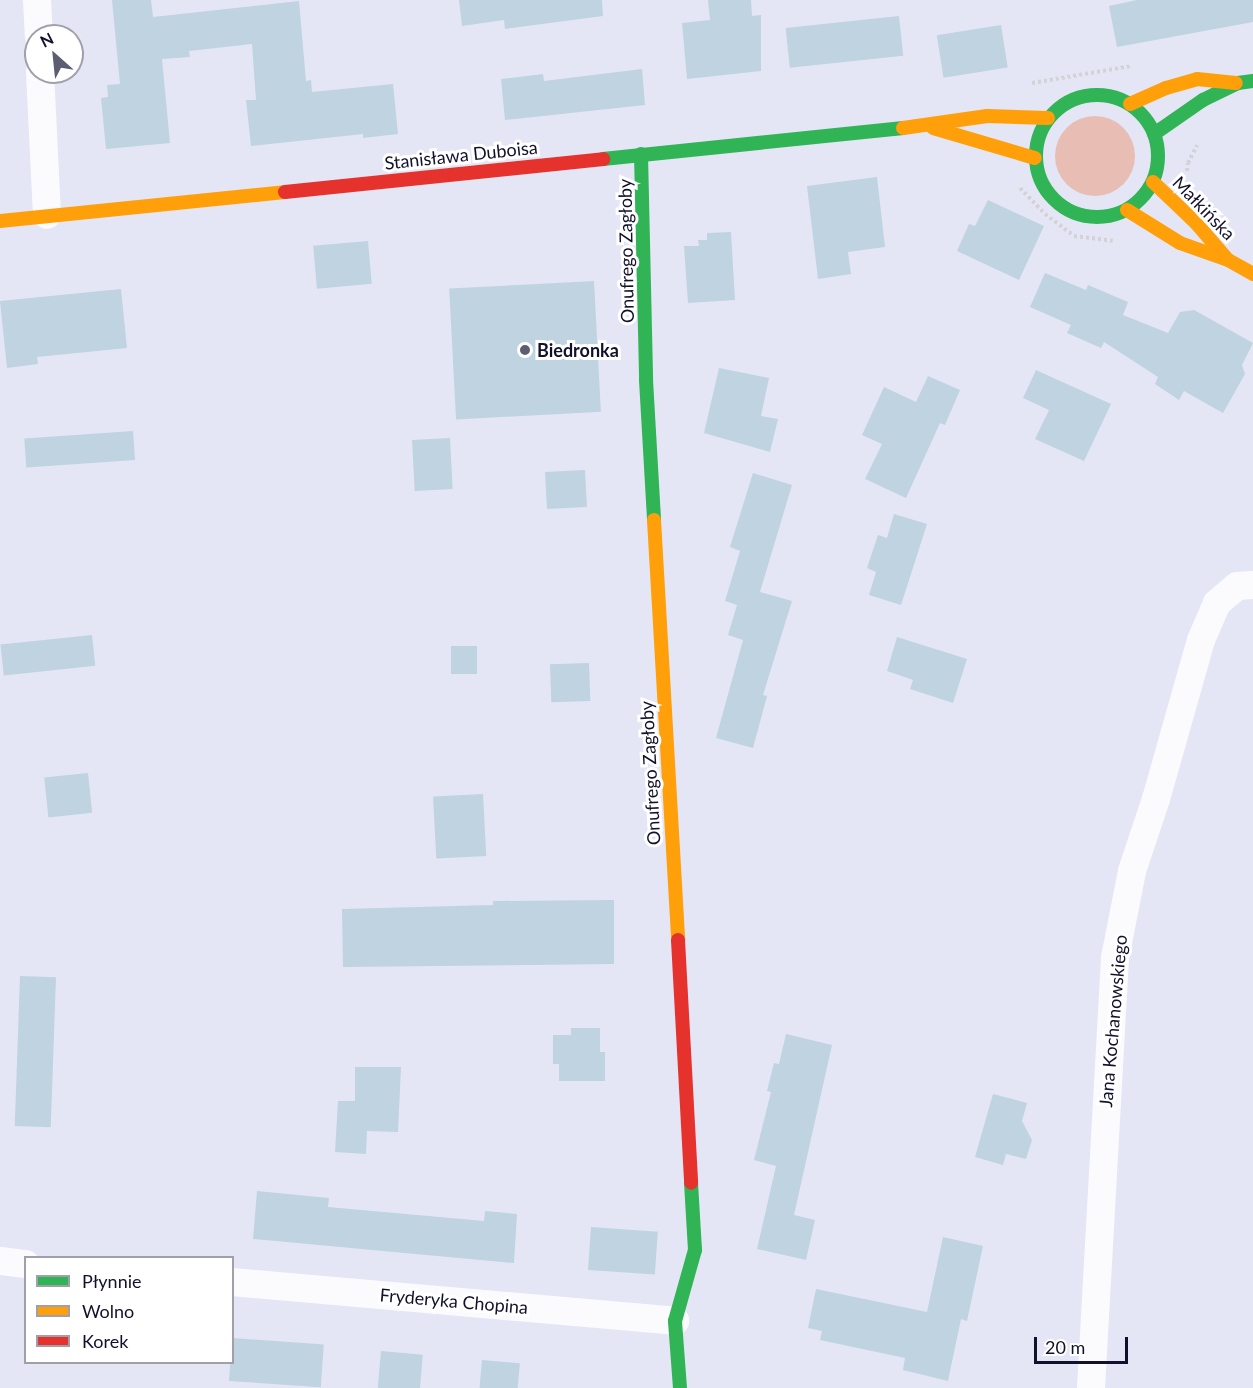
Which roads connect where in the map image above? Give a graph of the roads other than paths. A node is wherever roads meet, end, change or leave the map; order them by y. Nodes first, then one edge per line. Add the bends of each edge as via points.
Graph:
1 (37, 0) edge
2 (38, 24) edge
3 (1253, 81) edge
4 (1238, 83) junction
5 (41, 84) edge
6 (1130, 105) junction
7 (1048, 118) junction
8 (926, 126) junction
9 (1154, 134) junction
10 (641, 154) junction
11 (1035, 158) junction
12 (1153, 182) junction
13 (1127, 210) junction
14 (47, 215) junction
15 (0, 221) edge
16 (1228, 260) junction
17 (1253, 274) edge
18 (1253, 585) edge
19 (0, 1262) edge
20 (24, 1264) edge
21 (234, 1282) edge
22 (675, 1321) junction
23 (680, 1388) edge
24 (1091, 1388) edge

1 - 2 street
3 - 4 main road
4 - 6 main road via 1197,79
4 - 9 main road via 1203,100
5 - 14 street
6 - 7 main road via 1109,96 1086,95 1065,103
6 - 9 main road via 1144,117
7 - 8 main road, Stanisława Duboisa via 987,116
7 - 11 main road via 1038,136
8 - 10 main road, Stanisława Duboisa
8 - 11 main road, Stanisława Duboisa
9 - 12 main road via 1158,150
10 - 14 main road, Stanisława Duboisa
10 - 22 main road, Onufrego Zagłoby via 646,380 695,1250
11 - 13 main road via 1041,183 1056,203 1078,215 1103,218
12 - 13 main road
12 - 16 main road, Małkińska
13 - 16 main road, Małkińska via 1180,243
14 - 15 main road, Stanisława Duboisa
16 - 17 main road, Małkińska
18 - 24 street, Jana Kochanowskiego via 1237,586 1217,603 1201,640 1132,871 1114,968
19 - 20 street
21 - 22 street, Fryderyka Chopina
22 - 23 main road, Onufrego Zagłoby

